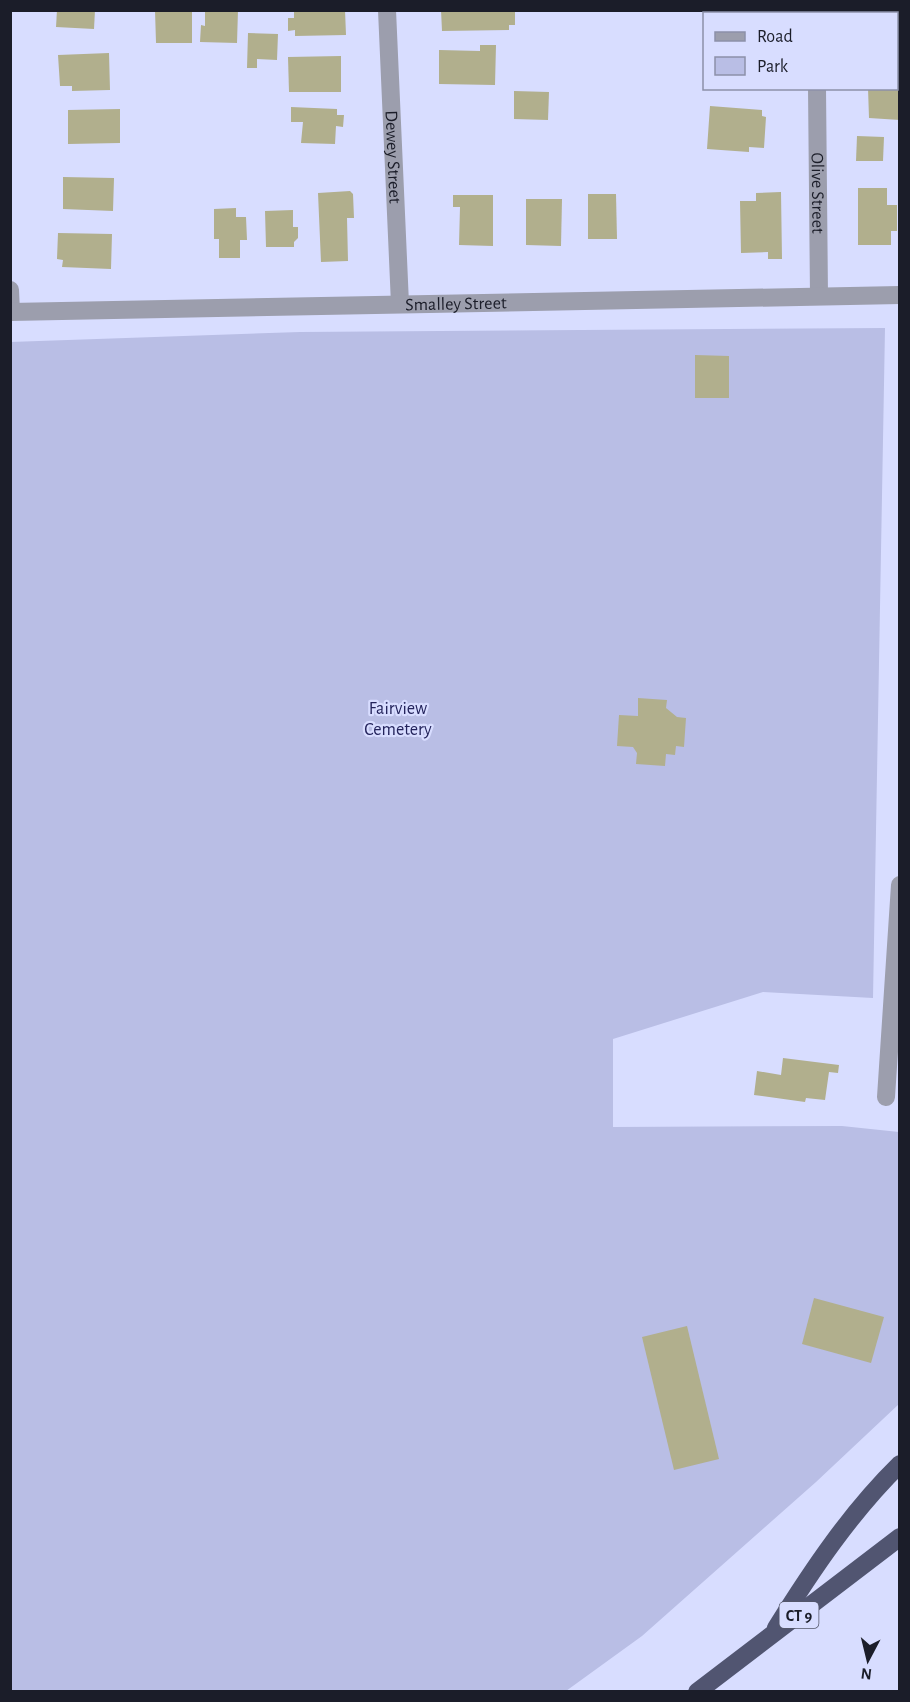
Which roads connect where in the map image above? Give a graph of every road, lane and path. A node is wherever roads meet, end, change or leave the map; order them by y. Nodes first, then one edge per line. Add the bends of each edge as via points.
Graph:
1 (387, 10) edge
2 (817, 90) edge
3 (10, 290) edge
4 (900, 295) edge
5 (819, 296) junction
6 (400, 304) junction
7 (11, 312) edge
8 (900, 885) edge
9 (886, 1097) dead end
10 (900, 1464) edge
11 (900, 1537) edge
12 (771, 1637) junction
13 (697, 1692) edge

1 - 6 street, Dewey Street
2 - 5 street, Olive Street
3 - 7 street
4 - 5 street, Smalley Street
5 - 6 street, Smalley Street
6 - 7 street, Smalley Street
8 - 9 street
10 - 12 highway via 840,1533
11 - 12 highway, CT 9
12 - 13 highway, CT 9

